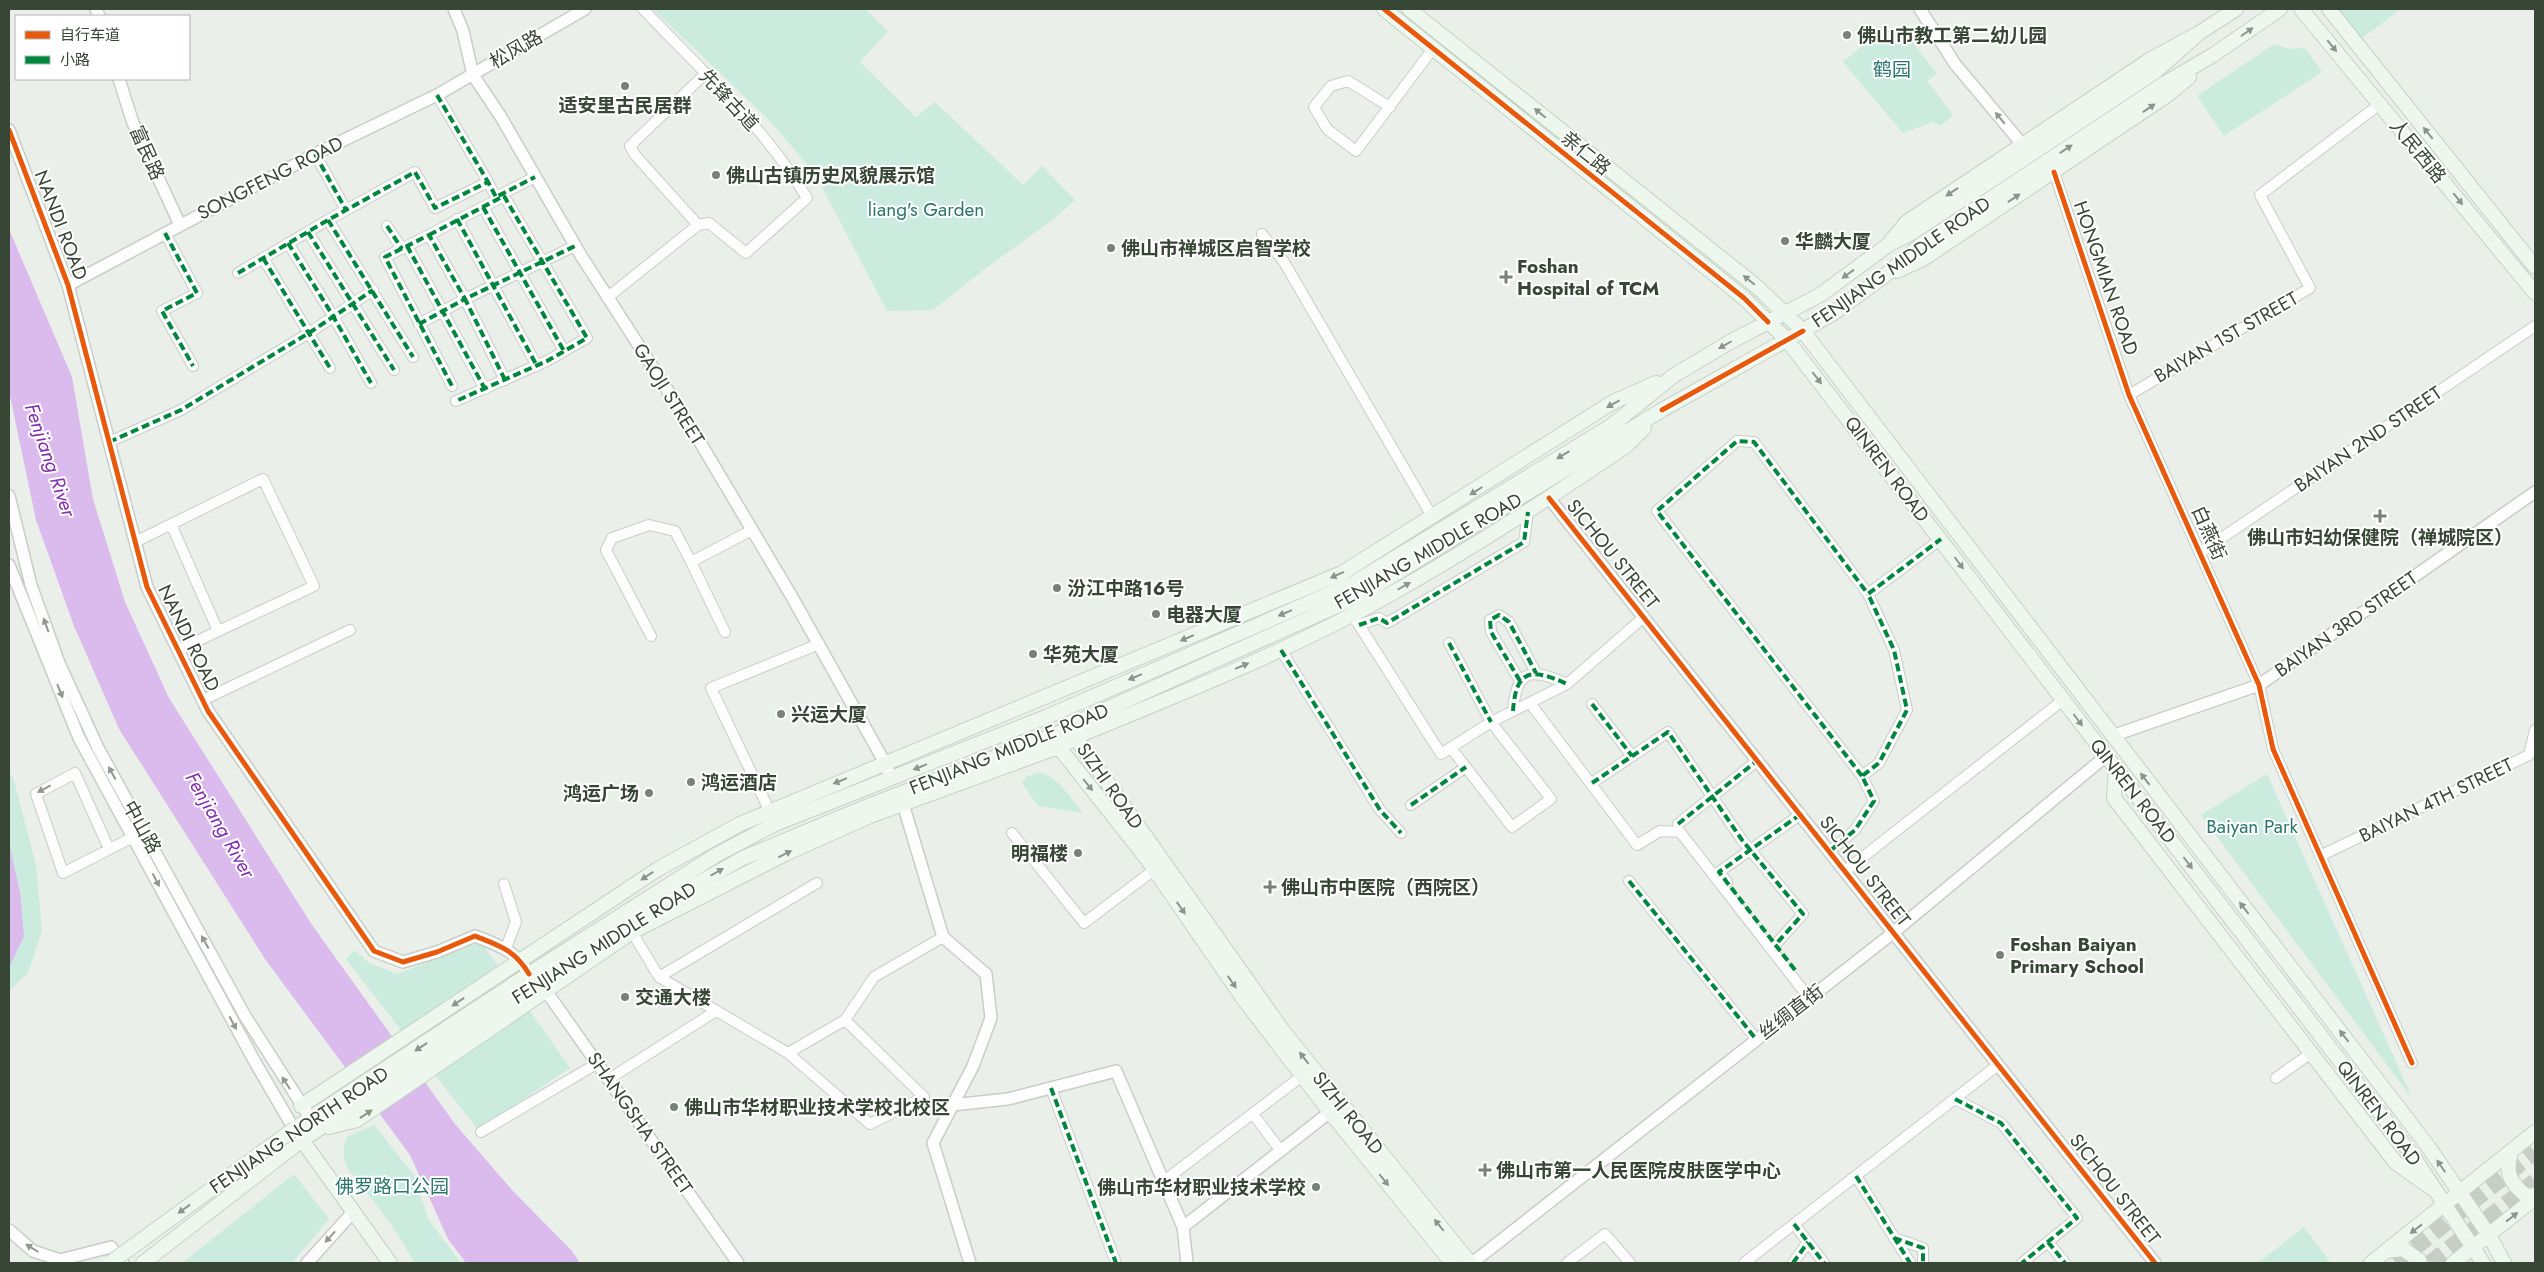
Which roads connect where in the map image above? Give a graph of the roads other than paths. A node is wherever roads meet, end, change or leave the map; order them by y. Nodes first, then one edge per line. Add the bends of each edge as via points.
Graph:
1 (454, 9) edge
2 (585, 9) edge
3 (643, 9) edge
4 (1384, 9) edge
5 (1409, 9) edge
6 (1920, 9) edge
7 (2236, 9) edge
8 (2280, 9) edge
9 (2302, 9) edge
10 (2330, 9) edge
11 (2199, 33) junction
12 (1432, 50) junction
13 (2213, 55) junction
14 (705, 74) junction
15 (473, 75) junction
16 (119, 80) edge
17 (437, 95) junction
18 (2380, 104) junction
19 (1390, 107) junction
20 (9, 130) edge
21 (2022, 144) junction
22 (315, 154) junction
23 (2031, 155) junction
24 (2054, 172) junction
25 (535, 176) junction
26 (488, 182) junction
27 (483, 207) junction
28 (346, 210) junction
29 (457, 219) junction
30 (328, 220) junction
31 (698, 224) junction
32 (180, 225) junction
33 (388, 226) dead end
34 (308, 232) junction
35 (165, 233) junction
36 (1262, 234) dead end
37 (428, 235) junction
38 (288, 244) junction
39 (1888, 245) junction
40 (575, 246) junction
41 (405, 247) junction
42 (263, 258) junction
43 (542, 262) junction
44 (2535, 267) edge
45 (238, 273) dead end
46 (519, 273) junction
47 (1882, 277) junction
48 (492, 284) junction
49 (68, 285) junction
50 (373, 290) junction
51 (2535, 293) edge
52 (608, 297) junction
53 (465, 299) junction
54 (352, 304) junction
55 (443, 311) junction
56 (1786, 312) junction
57 (333, 316) junction
58 (1768, 322) junction
59 (419, 324) junction
60 (2535, 326) edge
61 (1803, 331) junction
62 (309, 333) junction
63 (1786, 340) junction
64 (564, 351) junction
65 (413, 357) dead end
66 (193, 366) dead end
67 (537, 366) junction
68 (330, 368) dead end
69 (394, 370) dead end
70 (1673, 376) junction
71 (505, 380) junction
72 (371, 383) dead end
73 (452, 386) dead end
74 (485, 389) junction
75 (2129, 395) junction
76 (456, 401) dead end
77 (1662, 410) junction
78 (109, 442) junction
79 (2535, 492) edge
80 (9, 496) edge
81 (1549, 498) junction
82 (1528, 512) junction
83 (1433, 518) junction
84 (171, 524) junction
85 (752, 530) junction
86 (1941, 539) junction
87 (135, 542) junction
88 (2201, 552) junction
89 (691, 562) junction
90 (9, 565) edge
91 (1868, 594) junction
92 (1644, 617) junction
93 (1356, 619) junction
94 (350, 630) dead end
95 (218, 631) junction
96 (725, 632) dead end
97 (651, 636) dead end
98 (1449, 643) dead end
99 (819, 644) junction
100 (178, 650) junction
101 (1281, 650) junction
102 (1536, 673) junction
103 (1520, 681) junction
104 (1567, 684) junction
105 (2259, 685) junction
106 (203, 700) junction
107 (2063, 700) junction
108 (1530, 703) junction
109 (1592, 704) dead end
110 (1513, 711) junction
111 (1046, 717) junction
112 (1491, 722) junction
113 (1077, 730) junction
114 (2535, 730) edge
115 (2112, 736) junction
116 (1054, 741) junction
117 (1451, 748) junction
118 (1632, 756) junction
119 (2106, 756) junction
120 (1758, 760) junction
121 (885, 763) junction
122 (1466, 767) junction
123 (2116, 769) junction
124 (1862, 776) junction
125 (891, 778) junction
126 (1592, 783) junction
127 (1712, 795) junction
128 (903, 804) junction
129 (1411, 805) dead end
130 (769, 810) junction
131 (1800, 814) junction
132 (775, 824) junction
133 (1678, 824) dead end
134 (145, 831) junction
135 (1012, 833) dead end
136 (1401, 833) dead end
137 (133, 837) junction
138 (109, 849) junction
139 (1750, 849) junction
140 (1830, 852) junction
141 (2320, 856) junction
142 (1154, 870) junction
143 (1846, 871) junction
144 (1629, 881) dead end
145 (817, 883) dead end
146 (504, 884) dead end
147 (632, 932) junction
148 (1894, 932) junction
149 (944, 937) junction
150 (1776, 944) junction
151 (506, 948) junction
152 (521, 960) junction
153 (1795, 970) dead end
154 (659, 977) junction
155 (538, 983) junction
156 (1809, 998) junction
157 (498, 1009) junction
158 (716, 1011) junction
159 (845, 1020) junction
160 (1756, 1039) junction
161 (788, 1052) junction
162 (2311, 1053) junction
163 (598, 1063) junction
164 (2412, 1063) dead end
165 (1998, 1065) junction
166 (1302, 1076) junction
167 (2276, 1078) dead end
168 (610, 1079) junction
169 (1051, 1088) junction
170 (1955, 1099) junction
171 (952, 1105) junction
172 (301, 1106) junction
173 (1330, 1112) junction
174 (1253, 1114) junction
175 (286, 1117) junction
176 (315, 1124) junction
177 (481, 1132) dead end
178 (2535, 1132) edge
179 (298, 1134) junction
180 (1281, 1151) junction
181 (2511, 1152) junction
182 (1856, 1176) junction
183 (1164, 1181) junction
184 (2437, 1192) junction
185 (2460, 1194) junction
186 (2535, 1197) edge
187 (2446, 1206) junction
188 (354, 1212) junction
189 (1794, 1224) junction
190 (1184, 1227) junction
191 (9, 1230) edge
192 (2489, 1235) junction
193 (1894, 1238) junction
194 (1808, 1242) junction
195 (2048, 1242) junction
196 (2474, 1247) junction
197 (2387, 1251) junction
198 (110, 1263) edge
199 (123, 1263) edge
200 (142, 1263) edge
201 (307, 1263) edge
202 (390, 1263) edge
203 (738, 1263) edge
204 (970, 1263) edge
205 (1116, 1263) edge
206 (1187, 1263) edge
207 (1452, 1263) edge
208 (1471, 1263) edge
209 (1567, 1263) edge
210 (1630, 1263) edge
211 (1744, 1263) edge
212 (1793, 1263) edge
213 (1824, 1263) edge
214 (1910, 1263) edge
215 (1924, 1263) edge
216 (2022, 1263) edge
217 (2065, 1263) edge
218 (2154, 1263) edge
219 (2372, 1263) edge
220 (2420, 1263) edge
221 (2453, 1263) edge
222 (2483, 1263) edge
223 (2504, 1263) edge

1 - 15 street, GAOJI STREET via 463,31
2 - 15 street, 松风路
3 - 14 street, 先锋古道
4 - 12 main road, 亲仁路
56 -> 5 main road, 亲仁路
21 -> 6 street via 1955,64
7 - 11 main road
13 -> 8 main road, FENJIANG MIDDLE ROAD
9 -> 18 main road, 人民西路
44 -> 10 main road, 人民西路
11 - 21 main road via 2148,61
11 - 23 main road via 2155,72
12 - 19 street
12 - 58 main road, 亲仁路 via 1744,298
24 -> 13 main road via 2166,96
47 -> 13 main road, FENJIANG MIDDLE ROAD via 1922,244 2162,85
14 - 31 street via 630,146
14 - 31 street, 先锋古道 via 758,130 788,167 807,198 746,253 709,223
15 - 17 street, SONGFENG ROAD
15 - 25 street, GAOJI STREET
16 - 32 street, 富民路 via 134,123
17 - 22 street, SONGFENG ROAD
17 - 26 street
18 -> 51 main road, 人民西路
18 - 75 street, BAIYAN 1ST STREET via 2260,195 2310,288
19 - 19 street via 1356,151 1328,129 1314,107 1331,86 1348,81
20 - 49 street, NANDI ROAD
21 - 23 street
21 -> 39 main road via 1907,222
22 - 28 street
22 - 32 street, SONGFENG ROAD
23 - 39 main road
47 -> 24 main road via 1923,259
24 - 75 street, HONGMIAN ROAD
25 - 26 street via 496,197
25 - 40 street, GAOJI STREET
26 - 28 street via 435,208 415,172
27 - 29 street
27 - 43 street via 504,196
27 - 46 street
28 - 30 street
29 - 37 street
29 - 48 street
30 - 34 street
30 - 50 street
31 - 52 street
32 - 35 street, SONGFENG ROAD
33 - 41 street
34 - 38 street
34 - 54 street
35 - 49 street, SONGFENG ROAD
35 - 66 street via 197,293 162,310
36 - 83 street via 1284,262
37 - 41 street
37 - 53 street
38 - 42 street
38 - 57 street
39 -> 56 main road, FENJIANG MIDDLE ROAD via 1820,295
40 - 43 street
40 - 52 street, GAOJI STREET
41 - 55 street
41 - 59 street via 385,257
42 - 45 street
42 - 62 street
43 - 46 street
43 - 64 street via 587,338
46 - 48 street
46 - 64 street
47 - 61 main road, FENJIANG MIDDLE ROAD
48 - 53 street
48 - 67 street
49 - 78 street, NANDI ROAD
50 - 54 street
50 - 65 street
52 - 85 street, GAOJI STREET
53 - 55 street
53 - 71 street
54 - 57 street
54 - 69 street
55 - 59 street
55 - 74 street
56 - 58 main road, FENJIANG MIDDLE ROAD
56 - 61 main road, 亲仁路
57 - 62 street
57 - 72 street
58 - 63 main road, 亲仁路
58 -> 70 main road, FENJIANG MIDDLE ROAD
59 - 73 street
60 - 88 street, BAIYAN 2ND STREET
61 - 63 main road, FENJIANG MIDDLE ROAD
61 - 115 main road, QINREN ROAD
62 - 68 street
62 - 78 street via 181,410
63 - 77 main road, FENJIANG MIDDLE ROAD
63 -> 86 main road, QINREN ROAD
64 - 67 street
67 - 71 street
70 -> 83 main road via 1613,402
70 -> 111 main road, FENJIANG MIDDLE ROAD via 1612,426 1352,584
71 - 74 street
74 - 76 street
75 - 88 street, 白燕街
77 - 81 main road via 1626,446
77 - 113 main road, FENJIANG MIDDLE ROAD via 1361,595
78 - 87 street, NANDI ROAD
79 - 105 street, BAIYAN 3RD STREET
134 -> 80 street, 中山路 via 98,748 59,662 31,585
81 - 82 main road
81 - 92 street, SICHOU STREET
93 -> 82 main road via 1390,594
82 - 93 street via 1524,542 1387,623 1379,618
83 -> 121 main road via 1342,573
84 - 87 street
84 - 95 street
84 - 95 street via 263,479 314,586
85 - 89 street
85 - 99 street, GAOJI STREET
86 - 91 street
86 -> 107 main road, QINREN ROAD
87 - 100 street, NANDI ROAD via 147,587
88 - 105 street, 白燕街
89 - 96 street
89 - 97 street via 674,531 649,525 612,538 606,550
90 -> 137 street, 中山路 via 79,738
91 - 124 street via 1894,650 1907,710 1879,763
91 - 124 street via 1754,442 1737,441 1657,511
92 - 104 street
92 - 120 street, SICHOU STREET
93 - 101 main road
93 - 117 street via 1441,754
94 - 106 street
95 - 100 street
98 - 112 street
99 - 121 street, GAOJI STREET
99 - 130 street via 710,688
100 - 106 street, NANDI ROAD
113 -> 101 main road
101 - 136 street via 1380,810
102 - 103 street
102 - 103 street via 1509,622 1499,615 1490,620 1492,632
102 - 104 street
103 - 110 street via 1514,690
104 - 108 street
105 - 115 street, BAIYAN 3RD STREET
105 - 141 street, 白燕街 via 2273,750
106 - 151 street, NANDI ROAD via 374,951 403,962 475,936
107 -> 119 main road, QINREN ROAD
107 - 143 street
108 - 110 street
108 - 126 street
109 - 118 street
110 - 112 street
111 - 113 main road, SIZHI ROAD
111 - 116 main road, SIZHI ROAD
111 -> 125 main road, FENJIANG MIDDLE ROAD
112 - 117 street
112 - 122 street via 1551,799 1512,828
113 - 116 main road, FENJIANG MIDDLE ROAD
208 -> 113 main road, SIZHI ROAD via 1309,1064 1210,928 1206,905
114 - 141 street, BAIYAN 4TH STREET via 2529,755
185 -> 115 main road, QINREN ROAD via 2427,1145
116 - 128 main road
116 -> 142 main road, SIZHI ROAD
155 -> 116 main road, FENJIANG MIDDLE ROAD via 629,922 743,858
117 - 122 street
118 - 126 street
118 - 127 street via 1668,732
119 - 123 main road, QINREN ROAD
119 - 148 street, 丝绸直街
120 - 127 street
120 - 131 street, SICHOU STREET
121 - 125 street, GAOJI STREET
121 -> 130 main road
122 - 129 street
123 - 162 main road via 2114,798
123 -> 184 main road, QINREN ROAD via 2407,1148
124 - 140 street via 1874,801 1855,830
125 - 132 main road, FENJIANG MIDDLE ROAD
126 - 156 street via 1637,845 1660,830 1680,832
127 - 133 street
127 - 139 street
147 -> 128 main road via 787,853
128 - 149 street
130 - 132 street
130 -> 152 main road via 658,869
131 - 139 street
131 - 140 street, SICHOU STREET
132 - 155 main road, FENJIANG MIDDLE ROAD via 716,855
134 - 137 street
172 -> 134 street, 中山路 via 245,1016
135 - 142 street via 1084,923
137 - 138 street
137 -> 175 street, 中山路
138 -> 138 street via 75,773 36,794 63,873
139 - 150 street via 1803,914
139 - 150 street via 1719,872
140 - 143 street, SICHOU STREET
141 - 164 street, 白燕街
142 -> 166 main road, SIZHI ROAD via 1245,1001
143 - 148 street, SICHOU STREET
144 - 160 street
145 - 154 street
146 - 151 street via 516,922
147 - 154 street
147 - 155 main road
148 - 156 street, 丝绸直街
148 - 165 street, SICHOU STREET
149 - 159 street via 874,977
149 - 171 street via 986,974 991,1018 973,1066
150 - 153 street
151 - 152 street, NANDI ROAD
152 - 155 street, NANDI ROAD
152 -> 172 main road
154 - 158 street
155 - 157 main road
155 - 157 main road, FENJIANG MIDDLE ROAD
155 - 163 street, SHANGSHA STREET
156 - 160 street, 丝绸直街
157 - 176 main road, FENJIANG NORTH ROAD
176 -> 157 main road via 357,1120
158 - 161 street
158 - 168 street
159 - 161 street
159 - 161 street via 924,1097 870,1124
160 - 208 street, 丝绸直街
162 - 167 street
162 - 184 main road via 2396,1163
163 - 168 street, SHANGSHA STREET
163 - 177 street
165 - 170 street
165 - 218 street, SICHOU STREET
166 - 173 main road, SIZHI ROAD
166 - 174 street
168 - 203 street, SHANGSHA STREET
169 - 171 street via 1008,1099
169 - 183 street via 1116,1070
169 - 205 street
170 - 182 street
170 - 195 street via 2001,1123 2076,1218
171 - 204 street via 932,1143
172 - 175 street
172 - 176 street, 中山路
173 - 180 street
173 -> 207 main road, SIZHI ROAD
174 - 180 street
174 - 183 street
175 - 179 street, 中山路
176 - 179 main road, FENJIANG NORTH ROAD
178 - 181 main road
179 - 188 main road
179 -> 198 main road, FENJIANG NORTH ROAD, bridge
179 - 200 main road, FENJIANG NORTH ROAD
180 - 190 street
181 - 185 main road
181 - 186 main road via 2508,1164 2511,1183 2526,1196
182 - 189 street
182 - 193 street
183 - 190 street
184 - 187 main road, QINREN ROAD
185 - 187 main road
185 - 192 main road, QINREN ROAD
192 -> 186 main road
187 - 196 main road, QINREN ROAD
187 -> 197 main road
188 -> 201 street
188 - 202 main road
189 - 194 street
189 - 211 street
190 - 206 street
199 -> 191 street via 111,1247 60,1260 33,1250
192 - 196 main road
192 - 223 main road, QINREN ROAD
193 - 214 street
193 - 215 street via 1923,1248
194 - 212 street
194 - 213 street
195 - 216 street
195 - 217 street
196 - 221 main road
196 - 222 main road, QINREN ROAD
197 - 219 main road
197 - 220 main road via 2403,1249
209 - 210 street via 1605,1234

